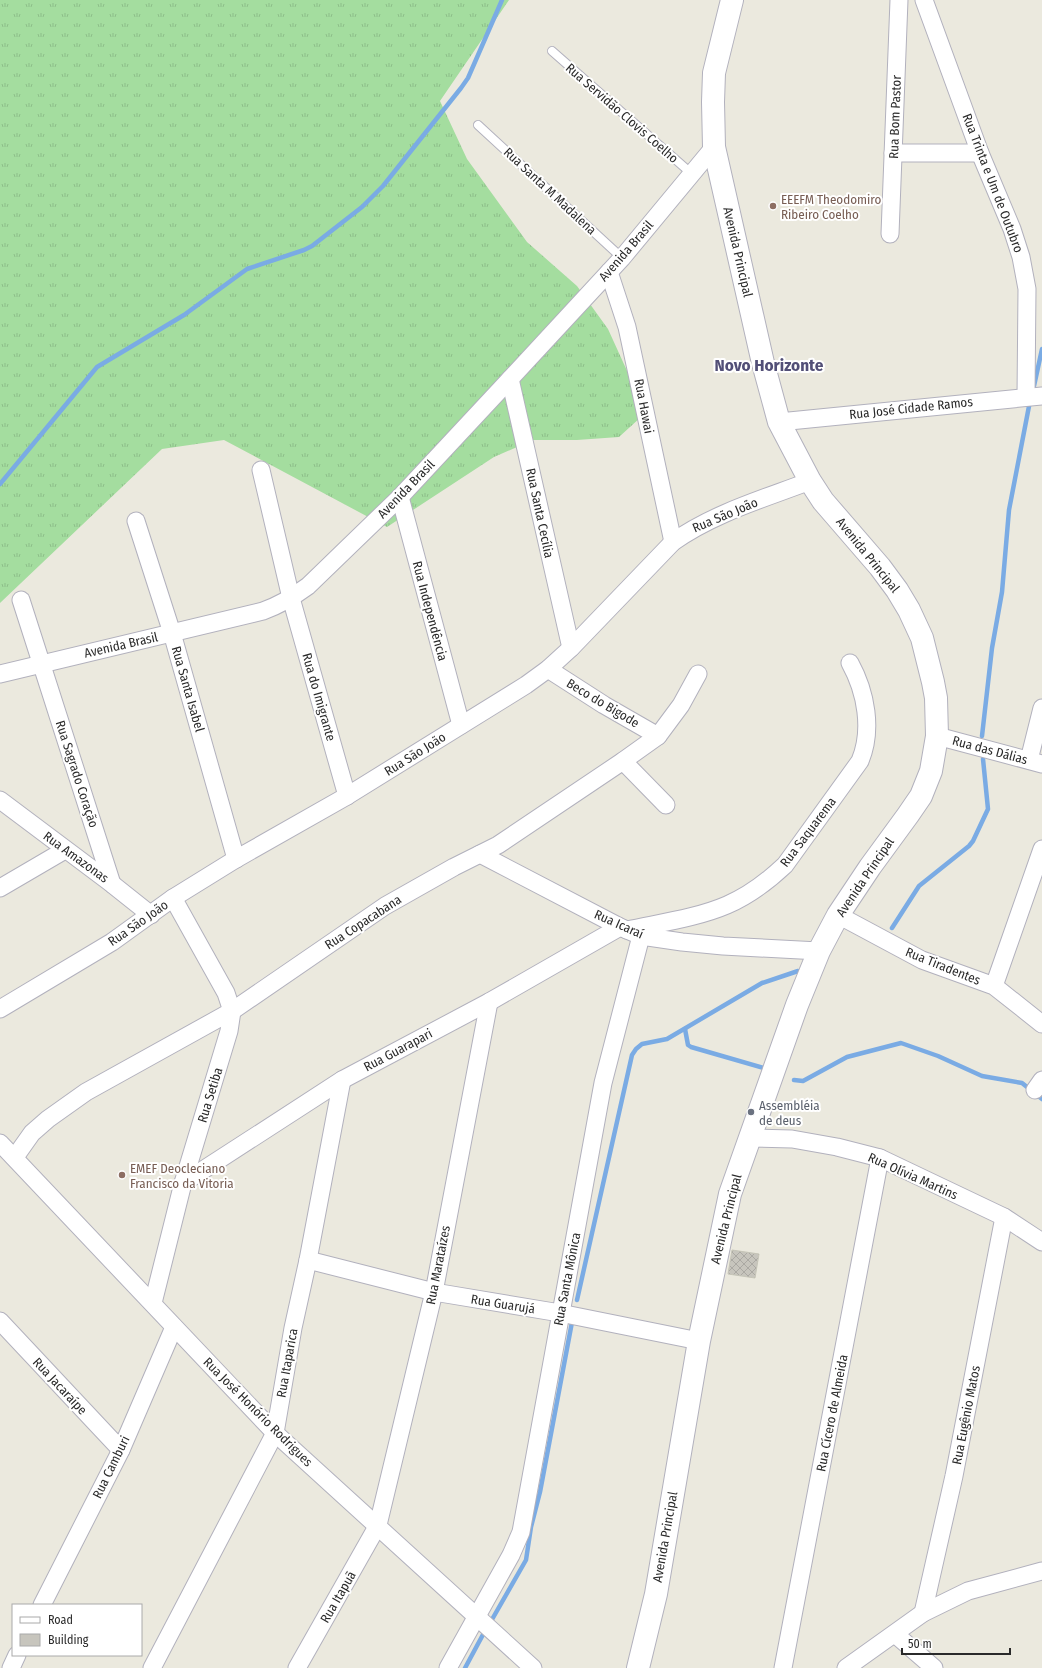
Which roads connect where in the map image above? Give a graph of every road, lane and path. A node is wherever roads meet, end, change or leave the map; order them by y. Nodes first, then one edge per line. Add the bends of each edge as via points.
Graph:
1 (732, 0) edge
2 (899, 0) edge
3 (924, 0) edge
4 (552, 51) dead end
5 (478, 125) dead end
6 (714, 147) junction
7 (893, 153) junction
8 (980, 153) junction
9 (692, 174) junction
10 (890, 234) dead end
11 (622, 258) junction
12 (609, 272) junction
13 (510, 379) junction
14 (1034, 396) edge
15 (779, 422) junction
16 (261, 470) dead end
17 (810, 481) junction
18 (400, 498) junction
19 (136, 521) dead end
20 (673, 542) junction
21 (291, 598) junction
22 (21, 600) dead end
23 (172, 633) junction
24 (571, 648) junction
25 (850, 663) dead end
26 (41, 664) junction
27 (548, 669) junction
28 (0, 674) edge
29 (698, 674) dead end
30 (1042, 708) edge
31 (461, 725) junction
32 (658, 736) junction
33 (937, 736) junction
34 (623, 762) junction
35 (1035, 762) edge
36 (348, 796) junction
37 (0, 800) edge
38 (666, 804) dead end
39 (1042, 849) edge
40 (65, 850) junction
41 (480, 854) junction
42 (236, 859) junction
43 (112, 884) junction
44 (0, 888) edge
45 (173, 898) junction
46 (151, 915) junction
47 (838, 915) junction
48 (630, 931) junction
49 (819, 951) junction
50 (994, 986) junction
51 (490, 1002) junction
52 (0, 1009) edge
53 (232, 1010) junction
54 (1042, 1024) edge
55 (342, 1080) junction
56 (749, 1138) junction
57 (0, 1143) edge
58 (15, 1157) junction
59 (880, 1158) junction
60 (183, 1183) junction
61 (1004, 1217) junction
62 (1038, 1235) edge
63 (308, 1260) junction
64 (434, 1292) junction
65 (153, 1303) junction
66 (560, 1313) junction
67 (1, 1325) edge
68 (174, 1327) junction
69 (699, 1341) junction
70 (275, 1433) junction
71 (121, 1450) junction
72 (378, 1525) junction
73 (1040, 1574) edge
74 (43, 1604) edge
75 (924, 1613) junction
76 (477, 1615) junction
77 (895, 1634) junction
78 (17, 1656) edge
79 (11, 1668) edge
80 (152, 1668) edge
81 (297, 1668) edge
82 (448, 1668) edge
83 (534, 1668) edge
84 (638, 1668) edge
85 (783, 1668) edge
86 (846, 1668) edge
87 (934, 1668) edge

1 - 6 street, Avenida Principal via 714,73
2 - 7 street, Rua Bom Pastor
3 - 8 street, Rua Trinta e Um de Outubro
4 - 9 lane, Rua Servidão Clovis Coelho
5 - 11 lane, Rua Santa M Madalena
6 - 9 street, Avenida Brasil
6 - 15 street, Avenida Principal
7 - 8 street
7 - 10 street, Rua Bom Pastor
8 - 14 street, Rua Trinta e Um de Outubro via 1021,257 1027,289
9 - 11 street, Avenida Brasil
11 - 12 street, Avenida Brasil
12 - 13 street, Avenida Brasil
12 - 20 street, Rua Hawai via 631,342
13 - 18 street, Avenida Brasil
13 - 24 street, Rua Santa Cecília
14 - 15 street, Rua José Cidade Ramos
15 - 17 street, Avenida Principal
16 - 21 street, Rua do Imigrante
17 - 20 street, Rua São João via 712,518
17 - 33 street, Avenida Principal via 823,501 888,578 909,610 922,638 933,682
18 - 21 street, Avenida Brasil via 308,586
18 - 31 street, Rua Independência
19 - 23 street, Rua Santa Isabel
20 - 24 street, Rua São João
21 - 23 street, Avenida Brasil via 263,611
21 - 36 street, Rua do Imigrante
22 - 26 street, Rua Sagrado Coração
23 - 26 street, Avenida Brasil
23 - 42 street, Rua Santa Isabel
24 - 27 street, Rua São João
25 - 48 street, Rua Saquarema via 862,692 867,734 865,748 860,761 785,865 770,879 727,905 702,914
26 - 28 street, Avenida Brasil
26 - 43 street, Rua Sagrado Coração
27 - 31 street, Rua São João via 526,686
27 - 32 street, Beco do Bigode
29 - 32 street, Rua Copacabana
30 - 35 street
31 - 36 street, Rua São João
32 - 34 street, Rua Copacabana
33 - 35 street, Rua das Dálias
33 - 47 street, Avenida Principal via 931,771 920,796
34 - 38 street
34 - 41 street, Rua Copacabana via 498,845
36 - 42 street, Rua São João
37 - 40 street, Rua Amazonas
39 - 50 street
40 - 43 street, Rua Amazonas
40 - 44 street
41 - 48 street, Rua Icaraí
41 - 53 street, Rua Copacabana via 386,906
42 - 45 street, Rua São João
43 - 46 street, Rua Amazonas
45 - 46 street, Rua São João
45 - 53 street, Rua Setiba via 226,993
46 - 52 street, Rua São João via 112,942
47 - 49 street, Avenida Principal
47 - 50 street, Rua Tiradentes via 922,960
48 - 49 street, Rua Icaraí via 723,946
48 - 51 street, Rua Guarapari
48 - 66 street, Rua Santa Mônica
49 - 56 street, Avenida Principal
50 - 54 street, Rua Tiradentes
51 - 55 street, Rua Guarapari
51 - 64 street, Rua Marataízes
53 - 58 street, Rua Copacabana via 86,1092 32,1133
53 - 60 street, Rua Setiba via 230,1031
55 - 60 street, Rua Guarapari
55 - 63 street, Rua Itaparica
56 - 59 street, Rua Olívia Martins via 792,1139
56 - 69 street, Avenida Principal via 730,1194
57 - 58 street, Rua José Honório Rodrigues
58 - 65 street, Rua José Honório Rodrigues
59 - 61 street, Rua Olívia Martins
59 - 85 street, Rua Cícero de Almeida
60 - 65 street, Rua Setiba
61 - 62 street, Rua Olívia Martins
61 - 75 street, Rua Eugênio Matos via 954,1476
63 - 64 street, Rua Guarujá
63 - 70 street, Rua Itaparica
64 - 66 street, Rua Guarujá
64 - 72 street, Rua Marataízes
65 - 68 street, Rua José Honório Rodrigues
66 - 69 street, Rua Guarujá
66 - 76 street, Rua Santa Mônica via 520,1532 511,1555
67 - 71 street, Rua Jacaraípe
68 - 70 street, Rua José Honório Rodrigues
68 - 71 street, Rua Camburi
69 - 84 street, Avenida Principal via 656,1594
70 - 72 street, Rua José Honório Rodrigues
70 - 80 street, Rua Itaparica
71 - 74 street, Rua Camburi
72 - 76 street, Rua José Honório Rodrigues
72 - 81 street, Rua Itapuã
73 - 75 street via 968,1591
75 - 77 street
76 - 82 street, Rua Santa Mônica
76 - 83 street, Rua José Honório Rodrigues
77 - 86 street
77 - 87 street
78 - 79 street

